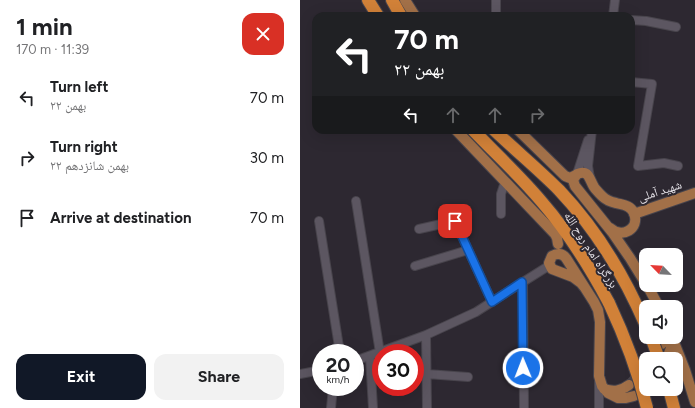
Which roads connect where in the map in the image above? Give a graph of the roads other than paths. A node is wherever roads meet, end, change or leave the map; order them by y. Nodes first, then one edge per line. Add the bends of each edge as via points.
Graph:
1 (368, 0) edge
2 (392, 0) edge
3 (405, 0) edge
4 (496, 0) edge
5 (615, 0) edge
6 (376, 12) edge
7 (400, 12) edge
8 (412, 12) edge
9 (496, 12) edge
10 (614, 12) edge
11 (635, 20) edge
12 (676, 27) dead end
13 (635, 82) edge
14 (460, 134) edge
15 (477, 134) edge
16 (498, 134) edge
17 (522, 134) edge
18 (590, 134) edge
19 (591, 134) edge
20 (678, 166) dead end
21 (576, 175) junction
22 (590, 178) junction
23 (505, 182) junction
24 (695, 193) edge
25 (356, 201) dead end
26 (501, 214) dead end
27 (634, 214) junction
28 (553, 216) junction
29 (319, 221) dead end
30 (634, 225) junction
31 (610, 228) junction
32 (419, 229) dead end
33 (558, 244) junction
34 (468, 250) junction
35 (551, 261) junction
36 (633, 262) junction
37 (415, 266) dead end
38 (639, 272) edge
39 (522, 282) junction
40 (585, 288) junction
41 (492, 302) junction
42 (639, 311) edge
43 (426, 335) junction
44 (339, 344) edge
45 (379, 344) edge
46 (403, 344) edge
47 (675, 344) edge
48 (370, 357) joint
49 (364, 359) edge
50 (312, 372) edge
51 (300, 374) edge
52 (427, 374) junction
53 (599, 375) junction
54 (468, 377) dead end
55 (629, 385) tunnel mouth
56 (604, 389) junction
57 (332, 396) edge
58 (634, 396) dead end
59 (671, 396) edge
60 (695, 402) edge
61 (331, 408) edge
62 (373, 408) edge
63 (428, 408) edge
64 (524, 408) edge
65 (599, 408) edge
66 (648, 408) edge
67 (674, 408) edge

1 - 6 highway
2 - 7 highway
3 - 8 main road
4 - 9 street
5 - 10 street
11 - 12 street
13 - 20 street via 652,84 638,166 664,162
14 - 23 main road
15 - 28 highway, بزرگراه امام روح الله
16 - 42 highway via 568,200 615,265
17 - 21 main road via 565,176 570,178
18 - 21 street
19 - 22 street via 588,166
21 - 22 main road via 584,173
21 - 31 main road via 573,180 574,186
22 - 27 main road via 595,189 604,198 626,205
23 - 26 street via 501,194
23 - 33 main road via 555,234
24 - 27 main road, شهید آملی
25 - 45 street
27 - 30 main road
28 - 33 main road via 558,228
28 - 66 highway, بزرگراه امام روح الله, bridge via 583,258 608,303 631,355
29 - 44 street
30 - 31 main road via 622,233
30 - 36 main road via 628,244
31 - 36 main road
32 - 34 street via 455,221
33 - 35 main road
34 - 37 street
34 - 41 street
35 - 39 street
35 - 40 main road via 554,270 573,277
35 - 40 main road via 558,254 564,256
36 - 38 main road
39 - 41 street
39 - 64 street
40 - 53 main road via 599,316
41 - 43 street
43 - 46 street
43 - 52 street
47 - 60 main road
48 - 49 street
48 - 62 street
50 - 51 street
52 - 54 street
52 - 63 street
53 - 56 main road
53 - 65 street
55 - 56 main road via 616,391
56 - 58 main road via 618,398
57 - 61 street
59 - 67 highway

